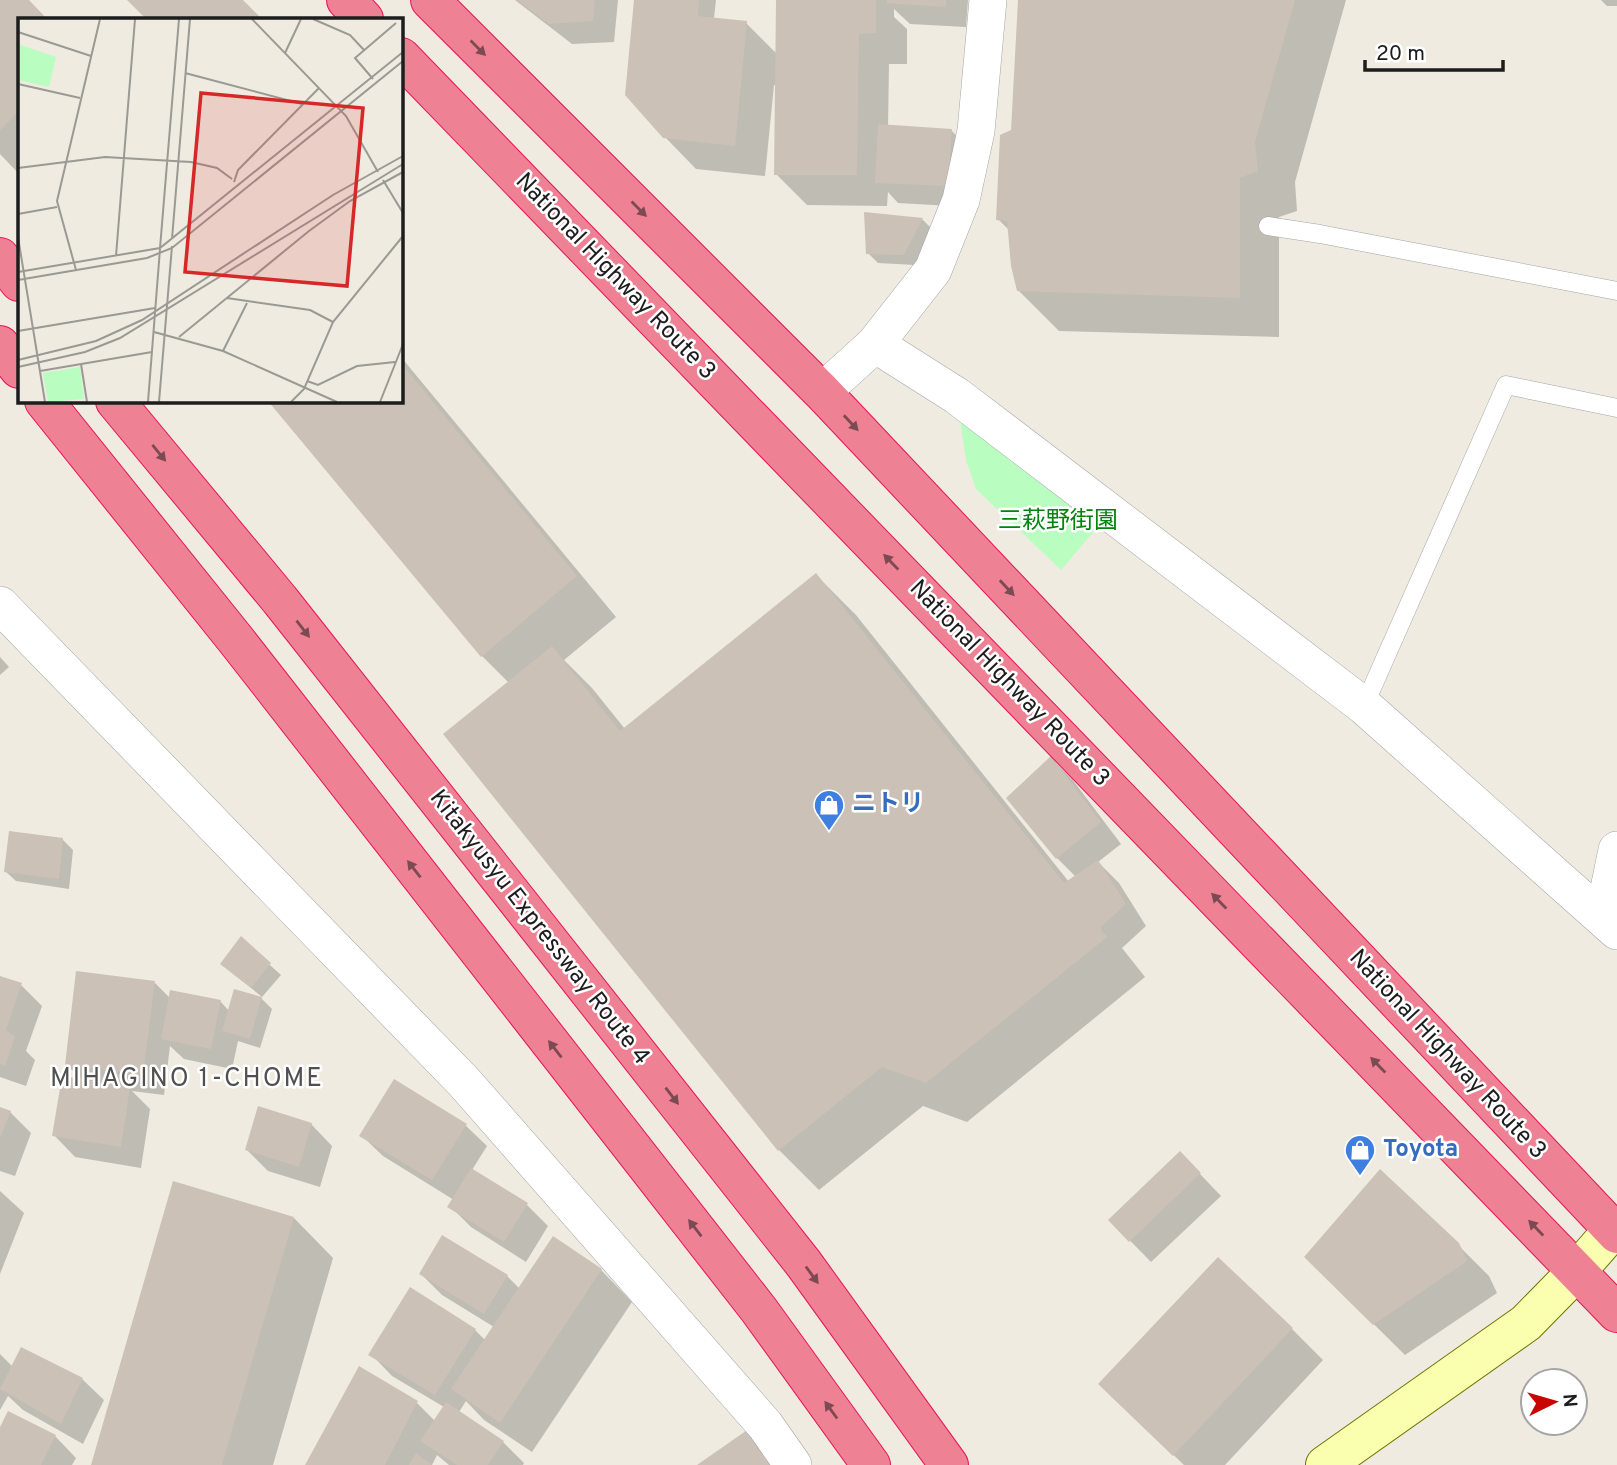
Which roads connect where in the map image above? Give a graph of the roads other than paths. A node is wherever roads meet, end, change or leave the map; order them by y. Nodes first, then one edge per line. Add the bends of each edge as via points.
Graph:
1 (346, 0) edge
2 (430, 0) edge
3 (988, 0) edge
4 (364, 18) edge
5 (402, 58) edge
6 (1268, 226) dead end
7 (0, 257) edge
8 (18, 281) edge
9 (1617, 290) edge
10 (875, 344) junction
11 (0, 345) edge
12 (18, 368) edge
13 (822, 392) junction
14 (45, 402) edge
15 (116, 402) edge
16 (1617, 408) edge
17 (0, 605) edge
18 (1364, 706) junction
19 (1617, 849) edge
20 (1610, 925) edge
21 (1616, 1230) edge
22 (1577, 1271) junction
23 (1617, 1313) edge
24 (793, 1465) edge
25 (871, 1465) edge
26 (949, 1465) edge
27 (1325, 1465) edge

1 - 4 highway
2 -> 13 highway, National Highway Route 3
3 - 10 street via 976,131 961,200 933,270
22 -> 5 highway, National Highway Route 3
6 - 9 lane
7 - 8 highway
10 - 13 street
10 - 18 street via 957,396
11 - 12 highway
13 -> 21 highway, National Highway Route 3
25 -> 14 highway via 759,1310
15 -> 26 highway, Kitakyusyu Expressway Route 4 via 280,600 804,1264
16 - 18 lane via 1506,386
17 - 24 street via 464,1083 765,1425
18 - 20 street
19 - 20 street
21 - 22 street
22 - 23 highway, National Highway Route 3
22 - 27 street via 1526,1323

